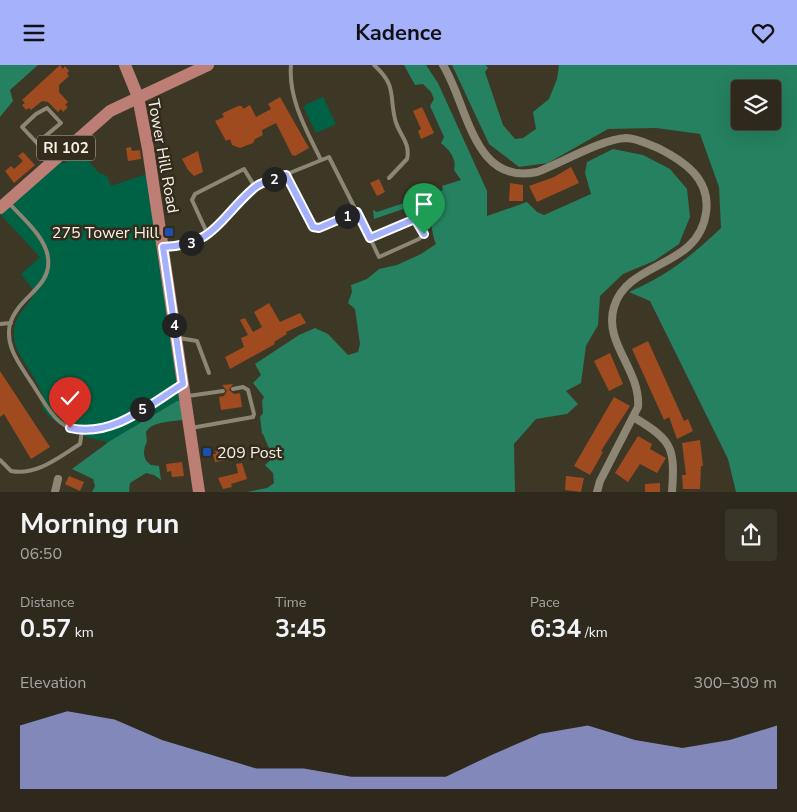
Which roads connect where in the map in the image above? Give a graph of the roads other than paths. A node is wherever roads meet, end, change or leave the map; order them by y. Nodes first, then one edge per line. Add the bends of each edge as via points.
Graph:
1 (125, 65) edge
2 (208, 65) edge
3 (291, 65) edge
4 (374, 65) edge
5 (443, 65) edge
6 (138, 97) junction
7 (37, 143) junction
8 (53, 160) junction
9 (322, 160) junction
10 (286, 175) junction
11 (389, 178) dead end
12 (255, 187) junction
13 (3, 202) edge
14 (357, 212) junction
15 (208, 235) junction
16 (370, 238) junction
17 (163, 247) junction
18 (10, 323) junction
19 (0, 324) edge
20 (176, 338) junction
21 (209, 373) dead end
22 (233, 389) dead end
23 (184, 390) junction
24 (223, 391) dead end
25 (635, 418) junction
26 (189, 429) junction
27 (82, 431) junction
28 (0, 459) edge
29 (58, 479) dead end
30 (55, 492) edge
31 (199, 492) edge
32 (598, 492) edge
33 (672, 492) edge

1 - 6 main road, Tower Hill Road
2 - 6 main road, RI 102
3 - 9 lane via 290,74 302,122
4 - 11 lane via 386,77 391,88 395,120 407,144 407,159
5 - 25 street via 482,152 501,169 524,175 537,172 626,138 640,140 676,157 701,182 706,197 706,213 693,244 633,280 614,306 615,338 636,381 639,395
6 - 8 main road, RI 102 via 110,111
6 - 17 main road, Tower Hill Road
7 - 7 lane via 22,127 47,108 61,123
7 - 8 lane
8 - 13 main road, RI 102
9 - 10 lane
9 - 14 lane via 329,157
10 - 12 lane
10 - 14 lane via 313,227 319,228
12 - 15 lane
12 - 15 lane via 244,169 195,194 192,200
13 - 18 lane via 44,243 48,257 48,273 43,284 21,302
14 - 16 lane
15 - 17 lane via 197,242
16 - 16 lane via 415,219 424,234 420,239 379,257
17 - 20 main road, Tower Hill Road
18 - 19 lane
18 - 27 lane via 12,353 52,414 61,423
20 - 21 lane via 198,341
20 - 23 main road, Tower Hill Road
22 - 26 lane via 248,389 253,417
23 - 24 lane
23 - 26 main road, Tower Hill Road
23 - 27 lane via 111,427
25 - 32 street via 600,481
25 - 33 street via 668,444 674,464
26 - 31 main road, Tower Hill Road
27 - 28 lane via 80,443 40,468 11,471
29 - 30 street

